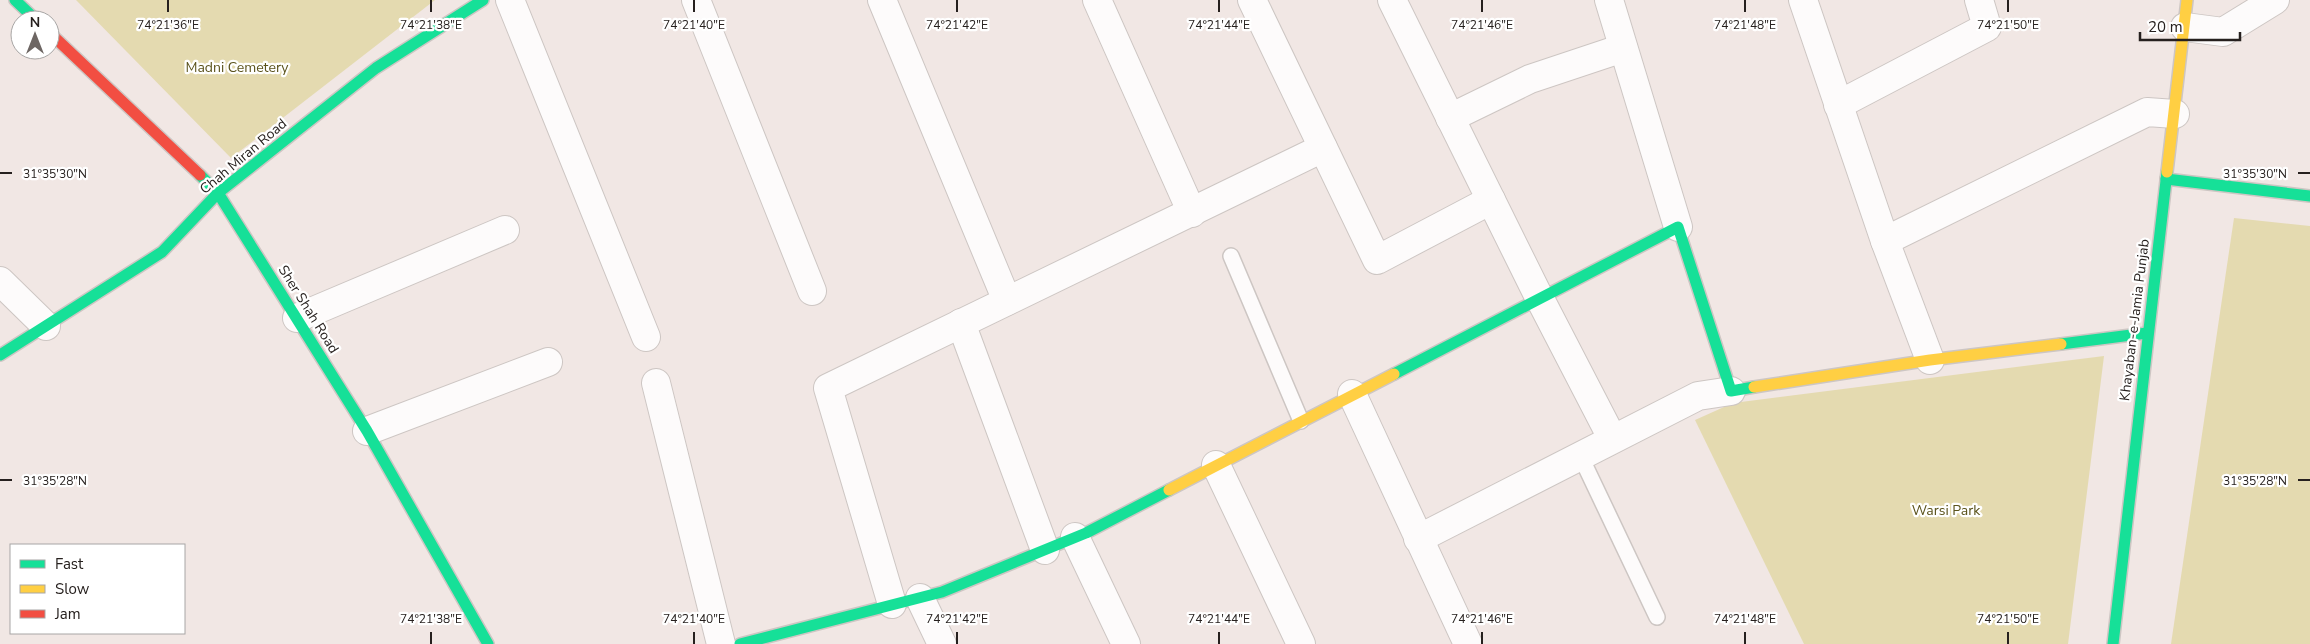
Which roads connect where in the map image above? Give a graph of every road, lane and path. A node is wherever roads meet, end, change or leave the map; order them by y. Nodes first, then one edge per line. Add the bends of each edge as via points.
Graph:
1 (15, 0) edge
2 (483, 0) edge
3 (510, 0) edge
4 (696, 0) edge
5 (882, 0) edge
6 (1097, 0) edge
7 (1252, 0) edge
8 (1392, 0) edge
9 (1609, 0) edge
10 (1803, 0) edge
11 (1980, 0) edge
12 (2187, 0) edge
13 (2276, 0) edge
14 (26, 10) edge
15 (2185, 27) junction
16 (60, 43) edge
17 (1623, 48) junction
18 (1838, 105) junction
19 (2175, 114) junction
20 (1450, 118) junction
21 (1323, 148) junction
22 (2166, 179) junction
23 (218, 193) junction
24 (2310, 196) edge
25 (1491, 200) junction
26 (1192, 214) junction
27 (1678, 227) junction
28 (505, 230) dead end
29 (1885, 241) junction
30 (1231, 256) dead end
31 (0, 281) edge
32 (812, 291) dead end
33 (1539, 297) junction
34 (1007, 301) junction
35 (296, 318) junction
36 (960, 324) junction
37 (46, 326) junction
38 (2148, 334) junction
39 (646, 337) dead end
40 (0, 356) edge
41 (1930, 360) junction
42 (548, 362) dead end
43 (656, 383) dead end
44 (1732, 391) junction
45 (1352, 394) junction
46 (1301, 421) junction
47 (367, 431) junction
48 (1612, 438) junction
49 (1580, 455) junction
50 (1216, 465) junction
51 (1075, 538) junction
52 (1418, 539) junction
53 (1045, 550) junction
54 (920, 598) junction
55 (892, 604) junction
56 (1657, 617) dead end
57 (747, 643) edge
58 (488, 644) edge
59 (721, 644) edge
60 (942, 644) edge
61 (1126, 644) edge
62 (1301, 644) edge
63 (1468, 644) edge
64 (2113, 644) edge

1 - 14 street
2 - 23 street, Chah Miran Road via 376,68
3 - 39 street
4 - 32 street
5 - 34 street
6 - 26 street
7 - 21 street
8 - 20 street
9 - 17 street
10 - 18 street
11 - 18 street via 1988,27
12 - 15 street, Khayaban-e-Jamia Punjab
13 - 15 street via 2223,32
15 - 19 street, Khayaban-e-Jamia Punjab
16 - 23 street, Sher Shah Road
17 - 20 street via 1530,78
17 - 27 street
18 - 29 street
19 - 22 street, Khayaban-e-Jamia Punjab
19 - 29 street via 2148,112
20 - 25 street
21 - 25 street via 1378,260
21 - 26 street
22 - 24 street
22 - 38 street, Khayaban-e-Jamia Punjab
23 - 35 street, Sher Shah Road
23 - 37 street, Chah Miran Road via 162,252
25 - 33 street
26 - 34 street
27 - 33 street
27 - 44 street
28 - 35 street
29 - 41 street
30 - 46 lane
31 - 37 street
33 - 45 street
33 - 48 street
34 - 36 street
35 - 47 street, Sher Shah Road
36 - 53 street
36 - 55 street via 828,388
37 - 40 street, Chah Miran Road
38 - 41 street
38 - 64 street, Khayaban-e-Jamia Punjab
41 - 44 street
42 - 47 street
43 - 59 street
44 - 48 street via 1698,396
45 - 46 street
45 - 52 street
46 - 50 street
47 - 58 street, Sher Shah Road
48 - 49 street
49 - 52 street
49 - 56 lane
50 - 51 street
50 - 62 street
51 - 53 street
51 - 61 street
52 - 63 street
53 - 54 street
54 - 55 street
54 - 60 street
55 - 57 street

